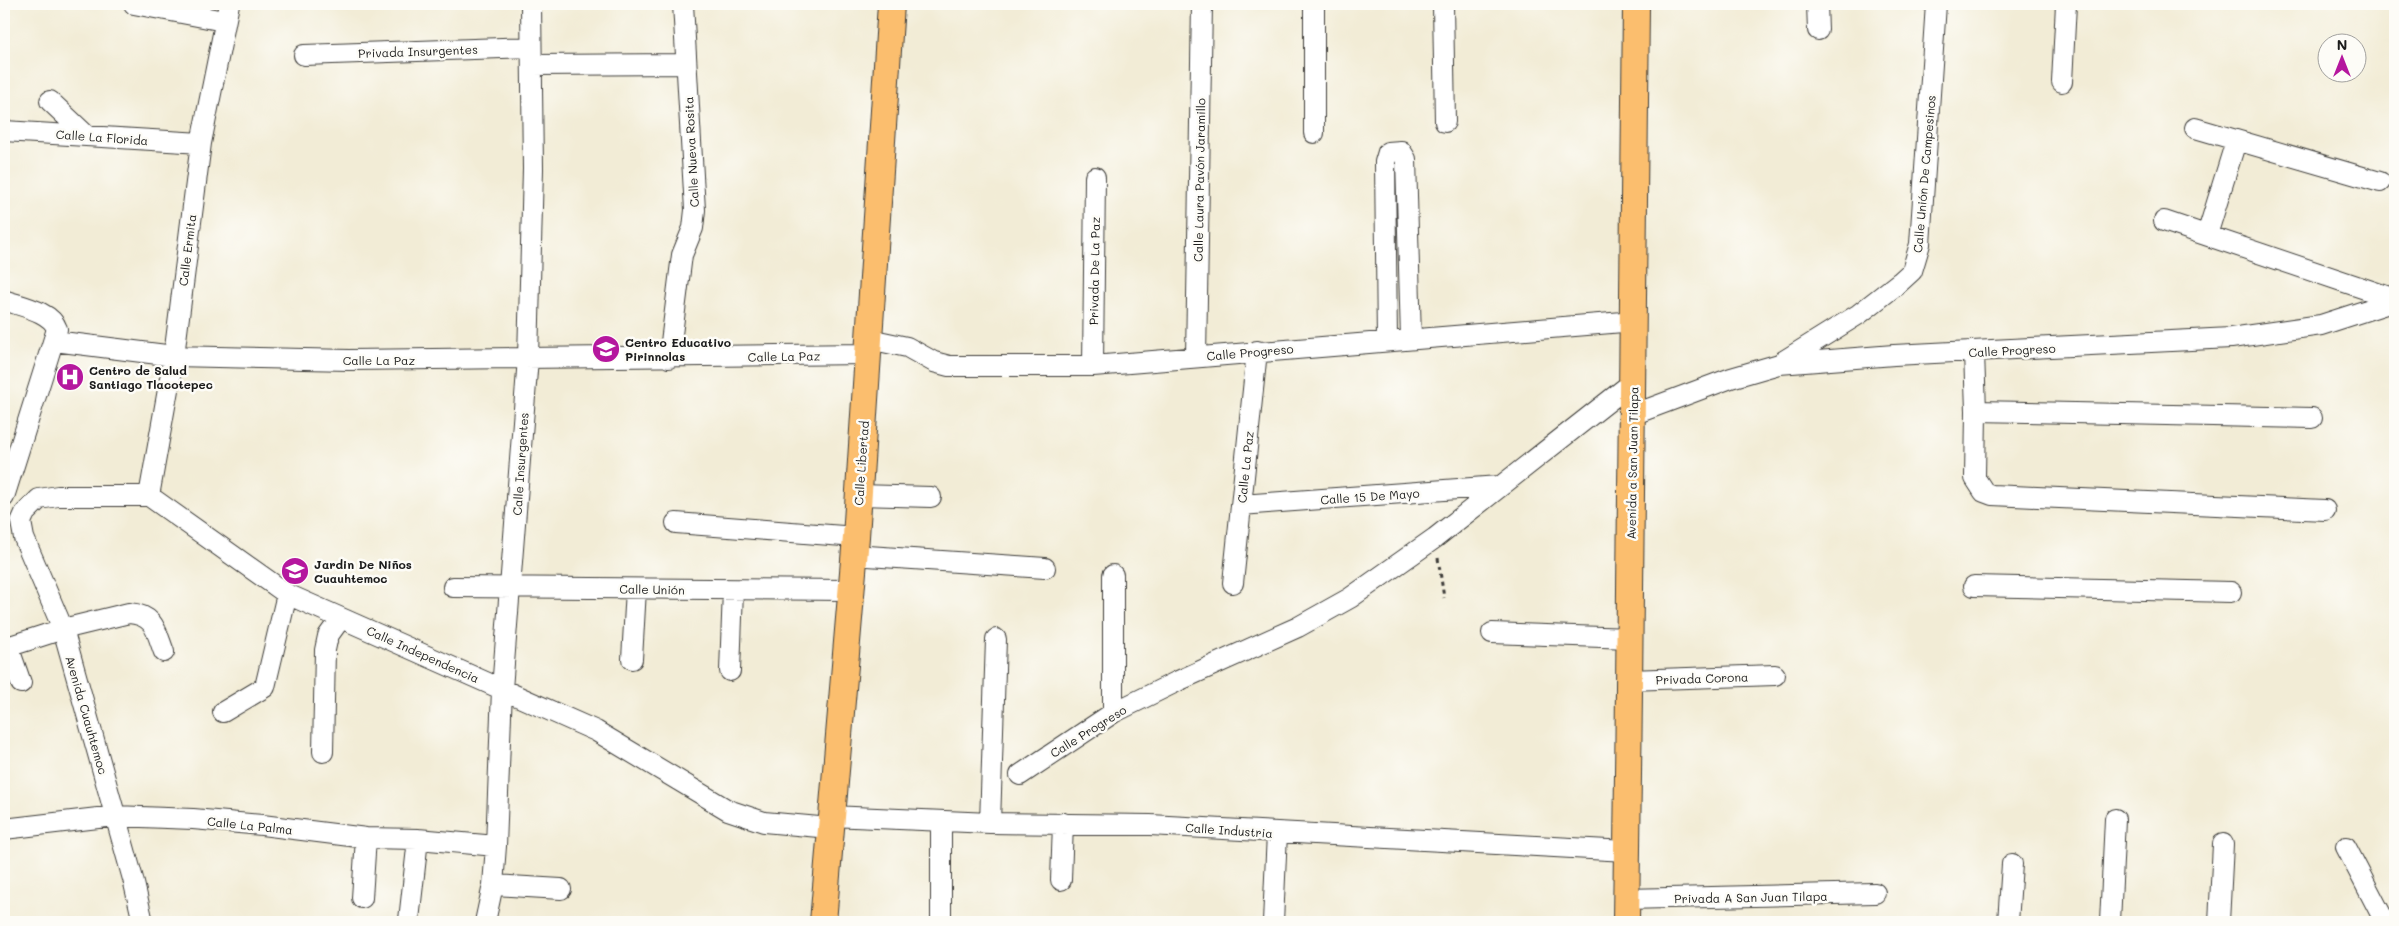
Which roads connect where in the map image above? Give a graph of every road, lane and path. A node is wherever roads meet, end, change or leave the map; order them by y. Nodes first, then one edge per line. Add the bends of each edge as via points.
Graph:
1 (134, 4) edge
2 (531, 4) edge
3 (683, 4) edge
4 (891, 4) edge
5 (1202, 4) edge
6 (1314, 4) edge
7 (1443, 4) edge
8 (1636, 4) edge
9 (1817, 4) edge
10 (1936, 4) edge
11 (2066, 4) edge
12 (226, 13) edge
13 (1818, 30) dead end
14 (304, 55) dead end
15 (532, 56) junction
16 (685, 64) junction
17 (2062, 82) dead end
18 (50, 101) dead end
19 (1445, 122) dead end
20 (2195, 128) dead end
21 (4, 131) edge
22 (1314, 133) dead end
23 (87, 136) junction
24 (2236, 141) junction
25 (201, 143) junction
26 (1095, 177) dead end
27 (2380, 182) dead end
28 (2164, 221) dead end
29 (2207, 235) junction
30 (4, 300) edge
31 (2395, 300) edge
32 (1386, 304) junction
33 (1409, 304) junction
34 (1635, 321) junction
35 (1411, 339) junction
36 (1387, 341) junction
37 (54, 342) junction
38 (869, 347) junction
39 (1257, 351) junction
40 (1974, 352) junction
41 (174, 356) junction
42 (1196, 357) junction
43 (528, 358) junction
44 (669, 358) junction
45 (1779, 364) junction
46 (1093, 366) junction
47 (1633, 382) junction
48 (1976, 412) junction
49 (1632, 415) junction
50 (2312, 418) dead end
51 (1499, 486) junction
52 (859, 495) junction
53 (149, 496) junction
54 (931, 497) dead end
55 (4, 498) edge
56 (4, 504) edge
57 (1241, 505) junction
58 (2325, 510) dead end
59 (25, 513) junction
60 (676, 523) dead end
61 (1435, 538) junction
62 (854, 546) junction
63 (1045, 568) dead end
64 (1113, 575) dead end
65 (1233, 583) dead end
66 (1974, 586) dead end
67 (453, 587) dead end
68 (511, 587) junction
69 (636, 589) junction
70 (733, 590) junction
71 (850, 590) junction
72 (2231, 592) dead end
73 (287, 594) junction
74 (1444, 598) dead end
75 (341, 618) junction
76 (63, 629) junction
77 (1492, 633) dead end
78 (1630, 638) junction
79 (996, 639) dead end
80 (6, 647) edge
81 (164, 652) dead end
82 (632, 659) dead end
83 (730, 670) dead end
84 (1775, 675) dead end
85 (1629, 680) junction
86 (20, 683) dead end
87 (502, 689) junction
88 (223, 712) dead end
89 (1113, 713) junction
90 (322, 752) dead end
91 (1020, 775) dead end
92 (115, 816) junction
93 (2115, 819) dead end
94 (941, 821) junction
95 (831, 822) junction
96 (990, 823) junction
97 (1063, 824) junction
98 (4, 829) edge
99 (1277, 833) junction
100 (366, 838) junction
101 (418, 840) junction
102 (2223, 844) dead end
103 (496, 846) junction
104 (2346, 847) dead end
105 (1626, 851) junction
106 (2012, 864) dead end
107 (1061, 880) dead end
108 (493, 886) junction
109 (561, 889) dead end
110 (1875, 894) dead end
111 (362, 898) dead end
112 (1626, 911) edge
113 (409, 920) dead end
114 (143, 922) edge
115 (485, 922) edge
116 (823, 922) edge
117 (941, 922) edge
118 (1273, 922) edge
119 (2008, 922) edge
120 (2110, 922) edge
121 (2219, 922) edge
122 (2385, 922) edge

1 - 12 street
2 - 15 street, Calle Insurgentes
3 - 16 street, Calle Nueva Rosita
4 - 38 main road, Calle Libertad
5 - 42 street, Calle Laura Pavón Jaramillo
6 - 22 street
7 - 19 street
8 - 34 main road, Avenida a San Juan Tilapa
9 - 13 street
10 - 45 street, Calle Unión De Campesinos via 1920,244 1912,270 1866,309
11 - 17 street
12 - 25 street, Calle Ermita
14 - 15 street, Privada Insurgentes
15 - 16 street
15 - 43 street, Calle Insurgentes
16 - 44 street, Calle Nueva Rosita via 694,210 692,228 682,256
18 - 23 street
20 - 24 street
21 - 23 street, Calle La Florida
23 - 25 street, Calle La Florida
24 - 27 street
24 - 29 street
25 - 41 street, Calle Ermita
26 - 46 street, Privada De La Paz
28 - 29 street
29 - 31 street
30 - 37 street via 48,316 57,329
31 - 40 street, Calle Progreso via 2321,326 2231,338
32 - 33 street
32 - 33 street via 1385,162 1388,152 1395,150 1401,151 1406,159
32 - 36 street
33 - 35 street
34 - 35 street, Calle Progreso
34 - 47 main road, Avenida a San Juan Tilapa
35 - 36 street, Calle Progreso
36 - 39 street, Calle Progreso
37 - 41 street, Calle La Paz
37 - 55 street
38 - 44 street, Calle La Paz
38 - 46 street, Calle Progreso via 907,347 934,362 949,366
38 - 52 main road, Calle Libertad
39 - 42 street, Calle Progreso
39 - 57 street, Calle La Paz
40 - 45 street, Calle Progreso
40 - 48 street
41 - 43 street, Calle La Paz via 349,360
41 - 53 street, Calle Ermita
42 - 46 street, Calle Progreso
43 - 44 street, Calle La Paz
43 - 68 street, Calle Insurgentes
45 - 49 street, Calle Progreso
47 - 49 main road, Avenida a San Juan Tilapa
47 - 51 street, Calle Progreso
48 - 50 street
48 - 58 street via 1976,478 1984,492 1992,495
49 - 78 main road, Avenida a San Juan Tilapa
51 - 57 street, Calle 15 De Mayo
51 - 61 street, Calle Progreso
52 - 54 street
52 - 62 main road, Calle Libertad
53 - 59 street via 58,496 39,499
53 - 73 street, Calle Independencia
56 - 59 street
57 - 65 street, Calle La Paz
59 - 76 street, Avenida Cuauhtemoc via 21,522 24,538
60 - 62 street
61 - 74 path
61 - 89 street, Calle Progreso via 1324,614
62 - 63 street
62 - 71 main road, Calle Libertad
64 - 89 street
66 - 72 street
67 - 68 street, Calle Unión
68 - 69 street, Calle Unión
68 - 87 street, Calle Insurgentes
69 - 70 street, Calle Unión
69 - 82 street
70 - 71 street, Calle Unión
70 - 83 street
71 - 95 main road, Calle Libertad
73 - 75 street, Calle Independencia
73 - 88 street via 264,686
75 - 87 street, Calle Independencia
75 - 90 street via 328,636 325,650
76 - 80 street
76 - 81 street via 139,614 154,625
76 - 92 street, Avenida Cuauhtemoc
77 - 78 street
78 - 85 main road, Avenida a San Juan Tilapa
79 - 96 street
80 - 86 street
84 - 85 street, Privada Corona
85 - 105 main road, Avenida a San Juan Tilapa
87 - 95 street, Calle Independencia via 596,731 728,810 764,822
87 - 103 street, Calle Insurgentes
89 - 91 street, Calle Progreso
92 - 98 street, Calle La Palma
92 - 100 street, Calle La Palma via 262,825
92 - 114 street, Avenida Cuauhtemoc
93 - 120 street
94 - 95 street, Calle Industria
94 - 96 street, Calle Industria
94 - 117 street
95 - 116 main road, Calle Libertad
96 - 97 street, Calle Industria
97 - 99 street, Calle Industria via 1150,825
97 - 107 street
99 - 105 street, Calle Industria
99 - 118 street
100 - 101 street, Calle La Palma
100 - 111 street
101 - 103 street, Calle La Palma
101 - 113 street
102 - 121 street
103 - 108 street, Calle Insurgentes
104 - 122 street
105 - 112 main road, Avenida a San Juan Tilapa
106 - 119 street
108 - 109 street
108 - 115 street, Calle Insurgentes
110 - 112 street, Privada A San Juan Tilapa

